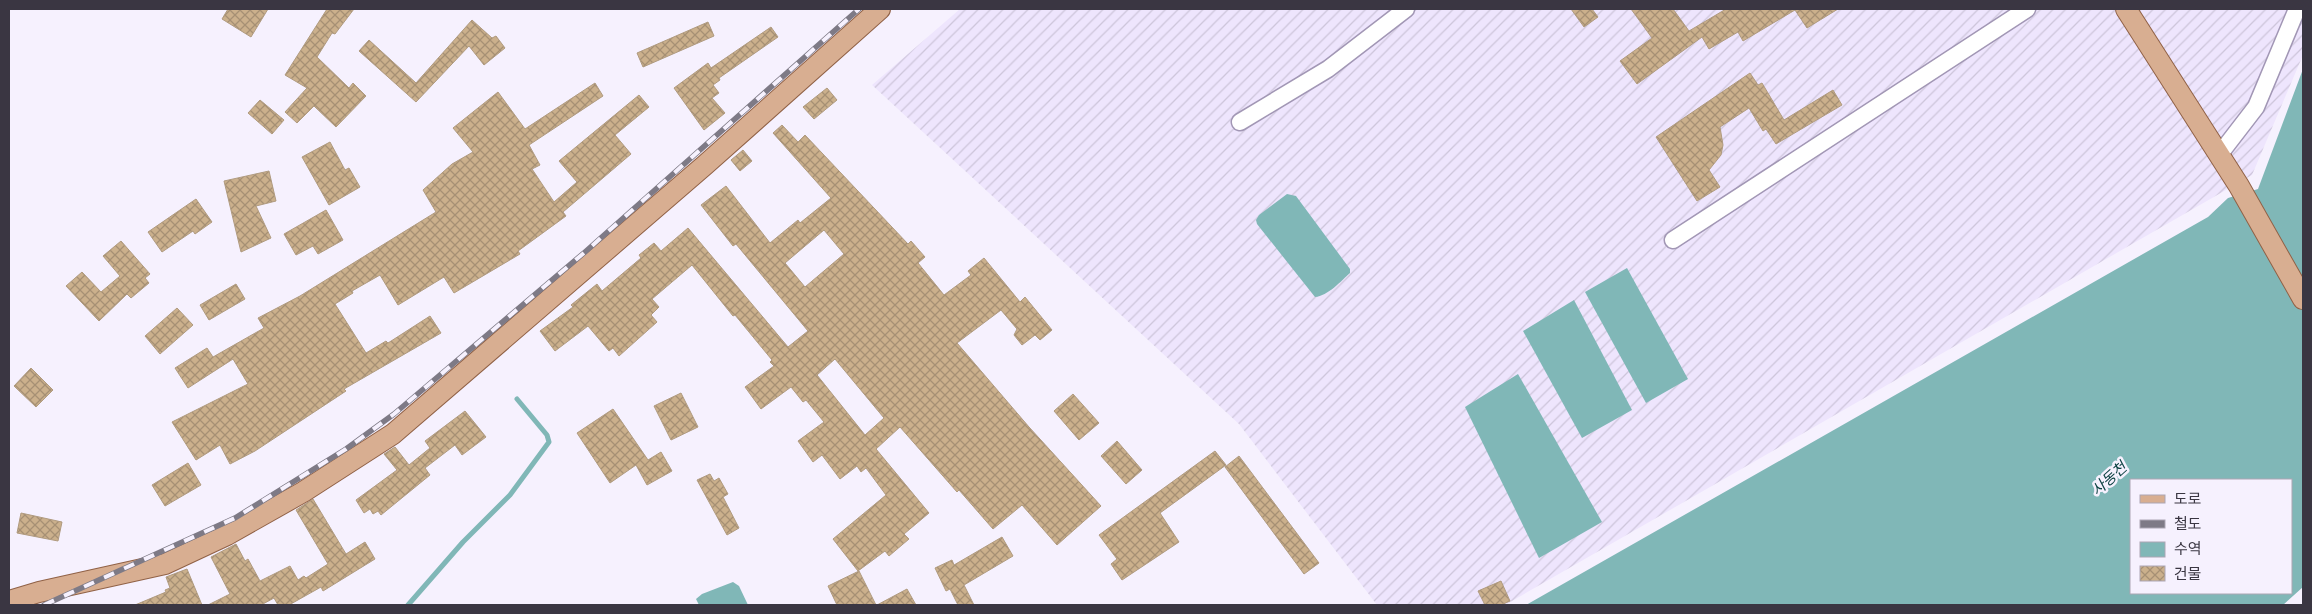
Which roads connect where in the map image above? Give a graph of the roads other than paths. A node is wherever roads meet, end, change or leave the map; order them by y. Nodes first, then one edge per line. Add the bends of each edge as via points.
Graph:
1 (880, 9) edge
2 (1406, 9) edge
3 (2027, 9) edge
4 (2126, 9) edge
5 (2297, 9) edge
6 (1240, 122) dead end
7 (2219, 156) junction
8 (1673, 240) dead end
9 (2303, 299) edge
10 (9, 601) edge

1 - 10 main road via 393,434 303,492 227,535 165,564
2 - 6 street via 1328,69
3 - 8 street
4 - 7 main road
5 - 7 street via 2256,107
7 - 9 main road

